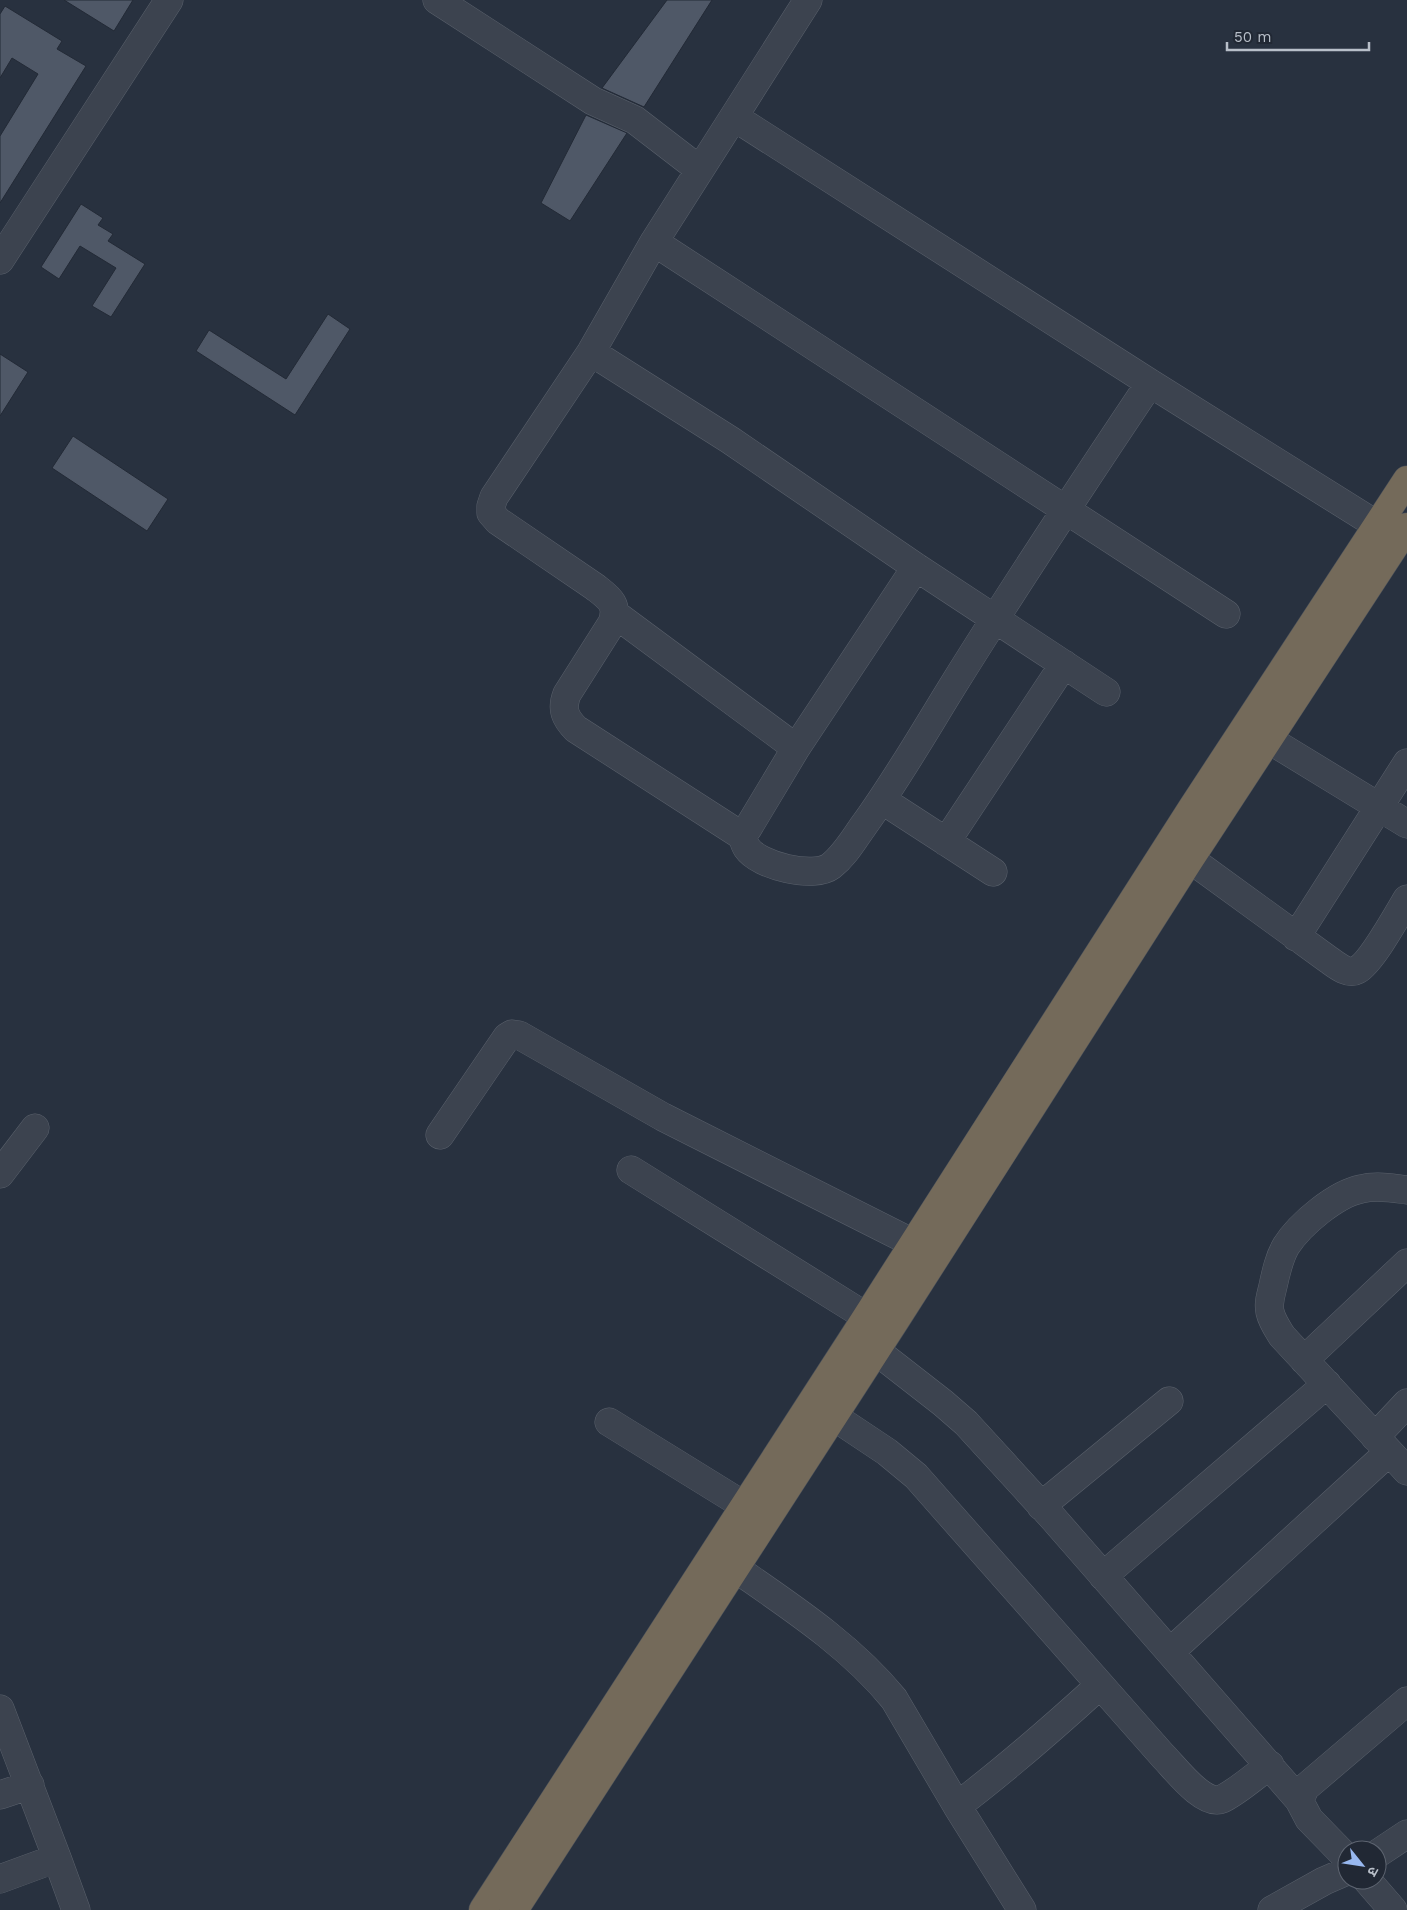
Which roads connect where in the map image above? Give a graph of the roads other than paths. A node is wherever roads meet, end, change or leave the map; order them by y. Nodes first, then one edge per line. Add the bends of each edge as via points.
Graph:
1 (169, 0) edge
2 (437, 0) edge
3 (808, 0) edge
4 (734, 117) junction
5 (700, 170) junction
6 (654, 242) junction
7 (0, 260) edge
8 (591, 352) junction
9 (1150, 383) junction
10 (1407, 480) edge
11 (1065, 510) junction
12 (1377, 525) junction
13 (1407, 527) edge
14 (916, 567) junction
15 (616, 614) junction
16 (1226, 614) dead end
17 (994, 619) junction
18 (1064, 664) junction
19 (1106, 692) dead end
20 (1268, 739) junction
21 (796, 748) junction
22 (1407, 763) edge
23 (882, 800) junction
24 (1378, 806) junction
25 (1407, 824) edge
26 (742, 834) junction
27 (946, 842) junction
28 (1190, 858) junction
29 (993, 872) dead end
30 (1407, 899) edge
31 (1296, 937) junction
32 (35, 1128) dead end
33 (440, 1135) dead end
34 (631, 1170) dead end
35 (0, 1174) edge
36 (1407, 1190) edge
37 (913, 1243) junction
38 (1407, 1263) edge
39 (866, 1334) junction
40 (1304, 1360) junction
41 (1327, 1384) junction
42 (1169, 1401) dead end
43 (1407, 1403) edge
44 (833, 1416) junction
45 (609, 1422) dead end
46 (1390, 1453) edge
47 (745, 1506) junction
48 (1041, 1506) junction
49 (735, 1568) junction
50 (1103, 1576) junction
51 (1170, 1652) junction
52 (1100, 1684) junction
53 (1407, 1701) edge
54 (0, 1708) edge
55 (1270, 1765) junction
56 (30, 1785) junction
57 (0, 1795) edge
58 (1299, 1800) junction
59 (957, 1806) junction
60 (1407, 1834) edge
61 (1387, 1847) edge
62 (1337, 1848) edge
63 (58, 1858) junction
64 (1337, 1875) edge
65 (0, 1879) edge
66 (1376, 1890) edge
67 (76, 1910) edge
68 (483, 1910) edge
69 (514, 1910) edge
70 (1022, 1910) edge
71 (1272, 1910) edge
72 (1393, 1910) edge

1 - 7 street
2 - 5 street via 593,101 635,120
3 - 4 street
4 - 5 street
4 - 9 street
5 - 6 street
6 - 8 street
6 - 11 street
8 - 14 street via 730,440
8 - 15 street via 494,497 491,514 602,593 615,607
9 - 11 street
9 - 12 street
10 - 12 highway
11 - 16 street
11 - 17 street
12 - 37 highway
13 - 20 highway
14 - 17 street
14 - 21 street
15 - 21 street
15 - 26 street via 567,694 564,707 567,720 735,833
17 - 18 street
17 - 23 street
18 - 19 street
18 - 27 street
20 - 24 street
20 - 28 highway
21 - 26 street
22 - 24 street
23 - 26 street via 842,855 829,867 820,870 788,869 766,862 747,848
23 - 27 street
24 - 25 street
24 - 31 street
27 - 29 street
28 - 31 street
28 - 39 highway
30 - 31 street via 1367,962 1357,971 1344,970
32 - 35 street
33 - 37 street via 507,1038 512,1034 520,1035 663,1117
34 - 39 street
36 - 40 street via 1360,1189 1340,1198 1299,1229 1286,1246 1275,1275 1270,1312 1282,1336
37 - 39 highway
38 - 40 street
39 - 44 highway
39 - 47 highway
39 - 48 street via 966,1424
40 - 41 street
41 - 46 street
41 - 50 street
42 - 48 street
43 - 46 street
44 - 49 highway
44 - 52 street via 916,1476
45 - 47 street
46 - 51 street
47 - 68 highway
48 - 50 street
49 - 59 street via 792,1608 871,1672 894,1699
49 - 69 highway
50 - 51 street
51 - 55 street
52 - 55 street via 1163,1756 1210,1800 1222,1799
52 - 59 street via 1048,1733
53 - 58 street via 1306,1787
54 - 56 street
55 - 58 street
56 - 57 street
56 - 63 street
58 - 62 street via 1309,1819
59 - 70 street
60 - 61 street
63 - 65 street
63 - 67 street
64 - 71 street
66 - 72 street

